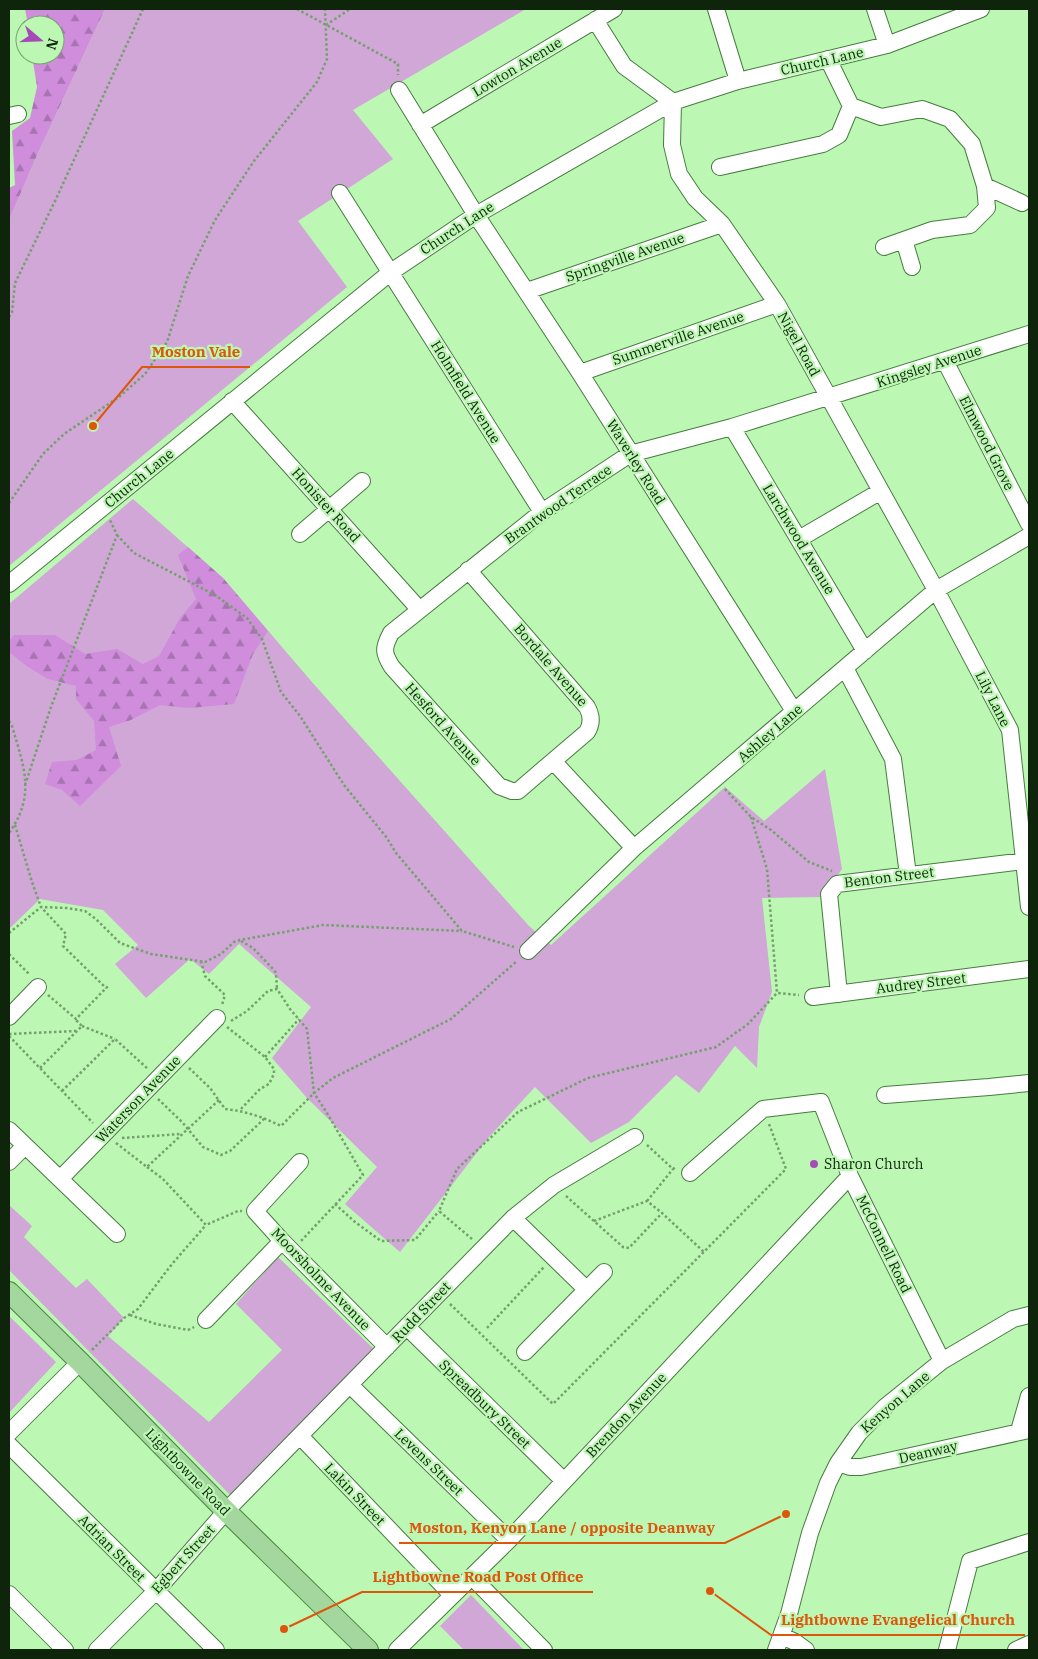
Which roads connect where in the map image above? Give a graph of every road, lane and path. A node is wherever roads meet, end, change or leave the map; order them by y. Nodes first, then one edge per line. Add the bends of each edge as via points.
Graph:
1 (143, 9) edge
2 (297, 9) edge
3 (325, 9) edge
4 (350, 9) edge
5 (614, 9) edge
6 (716, 9) edge
7 (875, 9) edge
8 (981, 9) edge
9 (595, 20) junction
10 (326, 26) junction
11 (886, 45) junction
12 (828, 59) junction
13 (738, 81) junction
14 (399, 90) joint
15 (673, 102) junction
16 (851, 106) junction
17 (420, 125) junction
18 (720, 167) dead end
19 (984, 186) junction
20 (340, 194) dead end
21 (1022, 203) dead end
22 (476, 215) junction
23 (722, 224) junction
24 (904, 240) junction
25 (884, 248) dead end
26 (912, 267) dead end
27 (391, 272) junction
28 (527, 291) junction
29 (777, 304) junction
30 (9, 317) edge
31 (1029, 334) edge
32 (945, 361) junction
33 (580, 373) junction
34 (829, 398) junction
35 (232, 401) junction
36 (732, 427) junction
37 (630, 454) junction
38 (362, 481) dead end
39 (881, 491) junction
40 (9, 503) edge
41 (329, 509) junction
42 (542, 512) junction
43 (109, 519) dead end
44 (1029, 524) edge
45 (300, 534) dead end
46 (117, 535) junction
47 (1029, 536) edge
48 (798, 539) junction
49 (468, 570) junction
50 (9, 584) edge
51 (936, 590) junction
52 (419, 609) junction
53 (865, 650) junction
54 (845, 668) junction
55 (794, 712) junction
56 (9, 721) edge
57 (553, 761) junction
58 (716, 779) junction
59 (25, 785) junction
60 (752, 817) junction
61 (15, 825) junction
62 (9, 833) edge
63 (634, 848) junction
64 (1024, 861) junction
65 (908, 874) junction
66 (836, 884) junction
67 (42, 907) junction
68 (1029, 907) edge
69 (462, 931) junction
70 (9, 933) edge
71 (240, 940) junction
72 (528, 952) junction
73 (9, 954) edge
74 (201, 961) junction
75 (1029, 969) edge
76 (38, 987) junction
77 (277, 989) junction
78 (777, 993) junction
79 (839, 994) junction
80 (813, 997) joint
81 (9, 1017) edge
82 (217, 1018) joint
83 (76, 1019) junction
84 (299, 1019) junction
85 (82, 1026) junction
86 (77, 1031) junction
87 (9, 1035) edge
88 (114, 1039) junction
89 (265, 1057) junction
90 (178, 1058) junction
91 (40, 1068) junction
92 (1029, 1083) edge
93 (153, 1084) junction
94 (62, 1091) junction
95 (314, 1093) junction
96 (885, 1094) dead end
97 (219, 1100) junction
98 (763, 1109) junction
99 (240, 1110) junction
100 (265, 1118) junction
101 (188, 1129) junction
102 (9, 1130) edge
103 (104, 1134) junction
104 (182, 1134) junction
105 (634, 1138) joint
106 (25, 1146) junction
107 (9, 1162) edge
108 (300, 1162) dead end
109 (147, 1167) junction
110 (673, 1169) junction
111 (690, 1173) joint
112 (850, 1176) junction
113 (60, 1179) junction
114 (554, 1185) junction
115 (647, 1201) junction
116 (335, 1204) junction
117 (255, 1211) junction
118 (439, 1211) junction
119 (662, 1213) junction
120 (513, 1218) junction
121 (594, 1221) junction
122 (206, 1225) junction
123 (117, 1234) dead end
124 (286, 1246) junction
125 (483, 1249) junction
126 (704, 1252) junction
127 (552, 1258) junction
128 (604, 1272) dead end
129 (586, 1289) junction
130 (9, 1292) edge
131 (439, 1294) junction
132 (130, 1315) junction
133 (1029, 1315) edge
134 (206, 1320) joint
135 (407, 1327) junction
136 (487, 1328) dead end
137 (387, 1347) junction
138 (525, 1352) dead end
139 (942, 1361) junction
140 (80, 1362) junction
141 (350, 1385) junction
142 (1029, 1396) edge
143 (1024, 1431) edge
144 (9, 1433) edge
145 (300, 1436) junction
146 (9, 1445) edge
147 (838, 1463) junction
148 (564, 1481) junction
149 (226, 1511) junction
150 (509, 1540) junction
151 (1029, 1542) edge
152 (472, 1577) junction
153 (156, 1591) junction
154 (9, 1594) edge
155 (452, 1595) junction
156 (779, 1643) edge
157 (1029, 1644) edge
158 (65, 1650) edge
159 (97, 1650) edge
160 (216, 1650) edge
161 (368, 1650) edge
162 (397, 1650) edge
163 (544, 1650) edge
164 (806, 1650) edge
165 (947, 1650) edge
166 (1016, 1650) edge

1 - 30 path via 16,283
2 - 10 path
3 - 10 path
4 - 10 path
5 - 9 street, Lowton Avenue
6 - 13 street
7 - 11 street
8 - 11 street, Church Lane
9 - 15 street via 624,66
9 - 17 street, Lowton Avenue
10 - 14 path via 398,64
10 - 40 path via 327,59 317,82 254,161 215,220 188,276 167,342 145,374 64,434 43,454
11 - 12 street, Church Lane
12 - 13 street, Church Lane
12 - 16 street
13 - 15 street, Church Lane
14 - 17 street, Waverley Road
15 - 22 street, Church Lane
15 - 23 street, Nigel Road via 672,145 679,174 694,198
16 - 18 street via 838,135 823,144
16 - 19 street via 881,117 922,109 950,119 972,144
17 - 22 street, Waverley Road
19 - 21 street
19 - 24 street via 987,208 970,225 932,230
20 - 27 street, Holmfield Avenue
22 - 27 street, Church Lane
22 - 28 street, Waverley Road
23 - 28 street, Springville Avenue
23 - 29 street, Nigel Road
24 - 25 street
24 - 26 street
27 - 35 street, Church Lane
27 - 42 street, Holmfield Avenue
28 - 33 street, Waverley Road
29 - 33 street, Summerville Avenue
29 - 34 street, Nigel Road
31 - 32 street, Kingsley Avenue
32 - 34 street, Kingsley Avenue
32 - 44 street, Elmwood Grove
33 - 37 street, Waverley Road
34 - 36 street, Brantwood Terrace
34 - 39 street, Nigel Road
35 - 41 street, Honister Road
35 - 50 street, Church Lane
36 - 37 street, Brantwood Terrace
36 - 48 street, Larchwood Avenue
37 - 42 street, Brantwood Terrace
37 - 55 street, Waverley Road
38 - 41 street
39 - 48 street
39 - 51 street, Nigel Road
41 - 45 street
41 - 52 street, Honister Road
42 - 49 street, Brantwood Terrace
43 - 46 path
46 - 59 path via 51,707
46 - 69 path via 134,553 215,595 248,618 262,639 281,692 344,785
47 - 51 street, Ashley Lane
48 - 53 street, Larchwood Avenue
49 - 52 street, Brantwood Terrace
49 - 57 street, Bordale Avenue via 590,713 587,732
51 - 53 street, Ashley Lane
51 - 64 street, Lily Lane via 1010,730
52 - 57 street, Hesford Avenue via 391,633 387,641 384,649 392,667 499,786 518,791
53 - 54 street, Ashley Lane
54 - 55 street, Ashley Lane
54 - 65 street via 893,759
55 - 58 street, Ashley Lane
56 - 59 path via 22,760
57 - 63 street
58 - 60 path
58 - 63 street, Ashley Lane
59 - 61 path via 25,798
60 - 66 path via 809,862 833,871
60 - 78 path via 767,869
61 - 62 path
61 - 67 path
63 - 72 street, Ashley Lane
64 - 65 street, Benton Street
64 - 68 street, Lily Lane
65 - 66 street, Benton Street
66 - 79 street, Benton Street via 829,894
67 - 70 path
67 - 74 path via 85,911 120,943 151,954
67 - 83 path via 66,934 63,946 107,986
69 - 71 path via 323,925
69 - 72 path
71 - 74 path via 221,954
71 - 77 path via 253,948 274,970
72 - 95 path via 451,1020 333,1078
73 - 76 path
74 - 82 path via 205,976 225,995
75 - 79 street, Audrey Street
76 - 81 street
76 - 83 path
77 - 84 path
77 - 89 path via 268,991 247,1011 224,1025
78 - 80 path
78 - 118 path via 748,1024 716,1046 588,1078 518,1112 457,1169
79 - 80 street, Audrey Street
82 - 90 street, Waterson Avenue
83 - 85 path
84 - 89 path
84 - 95 path via 307,1029
85 - 86 path
85 - 88 path
86 - 87 path
86 - 91 path
87 - 91 path
88 - 93 path
88 - 94 path
89 - 99 path via 274,1074 268,1084
90 - 93 street, Waterson Avenue
90 - 97 path
91 - 94 path
92 - 96 street
93 - 101 path
93 - 103 street, Waterson Avenue
94 - 103 path
95 - 100 path via 281,1126
95 - 116 path via 363,1175
97 - 99 path via 226,1109
97 - 101 path
98 - 111 street
98 - 112 street, McConnell Road via 821,1102
98 - 126 path via 786,1169
99 - 100 path
100 - 101 path via 230,1151 221,1155 203,1146
101 - 104 path
102 - 106 street
103 - 113 street, Waterson Avenue
104 - 109 path
104 - 109 path via 111,1139
105 - 110 path via 648,1145
105 - 114 street, Rudd Street
106 - 107 street
106 - 113 street
108 - 117 street
109 - 122 path via 164,1179
110 - 111 path via 682,1164
110 - 115 path
112 - 139 street, McConnell Road
112 - 148 street, Brendon Avenue
113 - 123 street
114 - 120 street, Rudd Street
114 - 121 path
115 - 119 path
115 - 121 path
116 - 118 path via 381,1241 415,1240
116 - 124 path
117 - 122 path via 238,1210
117 - 124 street, Moorsholme Avenue
118 - 125 path
119 - 121 path via 628,1248
119 - 126 path
120 - 125 street, Rudd Street
120 - 127 street
122 - 132 path
124 - 134 street
124 - 137 street, Moorsholme Avenue
125 - 131 street, Rudd Street
126 - 131 path via 553,1404
127 - 129 street
127 - 136 path
128 - 129 street
129 - 138 street
130 - 140 main road, Lightbowne Road
131 - 135 street, Rudd Street
132 - 134 path via 188,1330
132 - 140 path
133 - 139 street, Kenyon Lane via 1014,1318
135 - 137 street, Rudd Street
135 - 148 street, Spreadbury Street
137 - 141 street, Rudd Street
139 - 147 street, Kenyon Lane via 884,1407 859,1433
140 - 144 street
140 - 149 main road, Lightbowne Road
141 - 145 street, Rudd Street
141 - 150 street, Levens Street
142 - 143 street, Deanway
143 - 147 street, Deanway via 861,1468
145 - 149 street, Rudd Street
145 - 155 street, Lakin Street
146 - 153 street, Adrian Street
147 - 156 street, Kenyon Lane via 820,1504
148 - 150 street, Brendon Avenue
149 - 153 street, Egbert Street
149 - 161 main road, Lightbowne Road
150 - 152 street, Brendon Avenue
151 - 165 street via 970,1561
152 - 155 street, Brendon Avenue
152 - 163 street
153 - 159 street, Egbert Street
153 - 160 street, Adrian Street
154 - 158 street
155 - 162 street, Brendon Avenue
156 - 164 street via 795,1642
157 - 166 street

